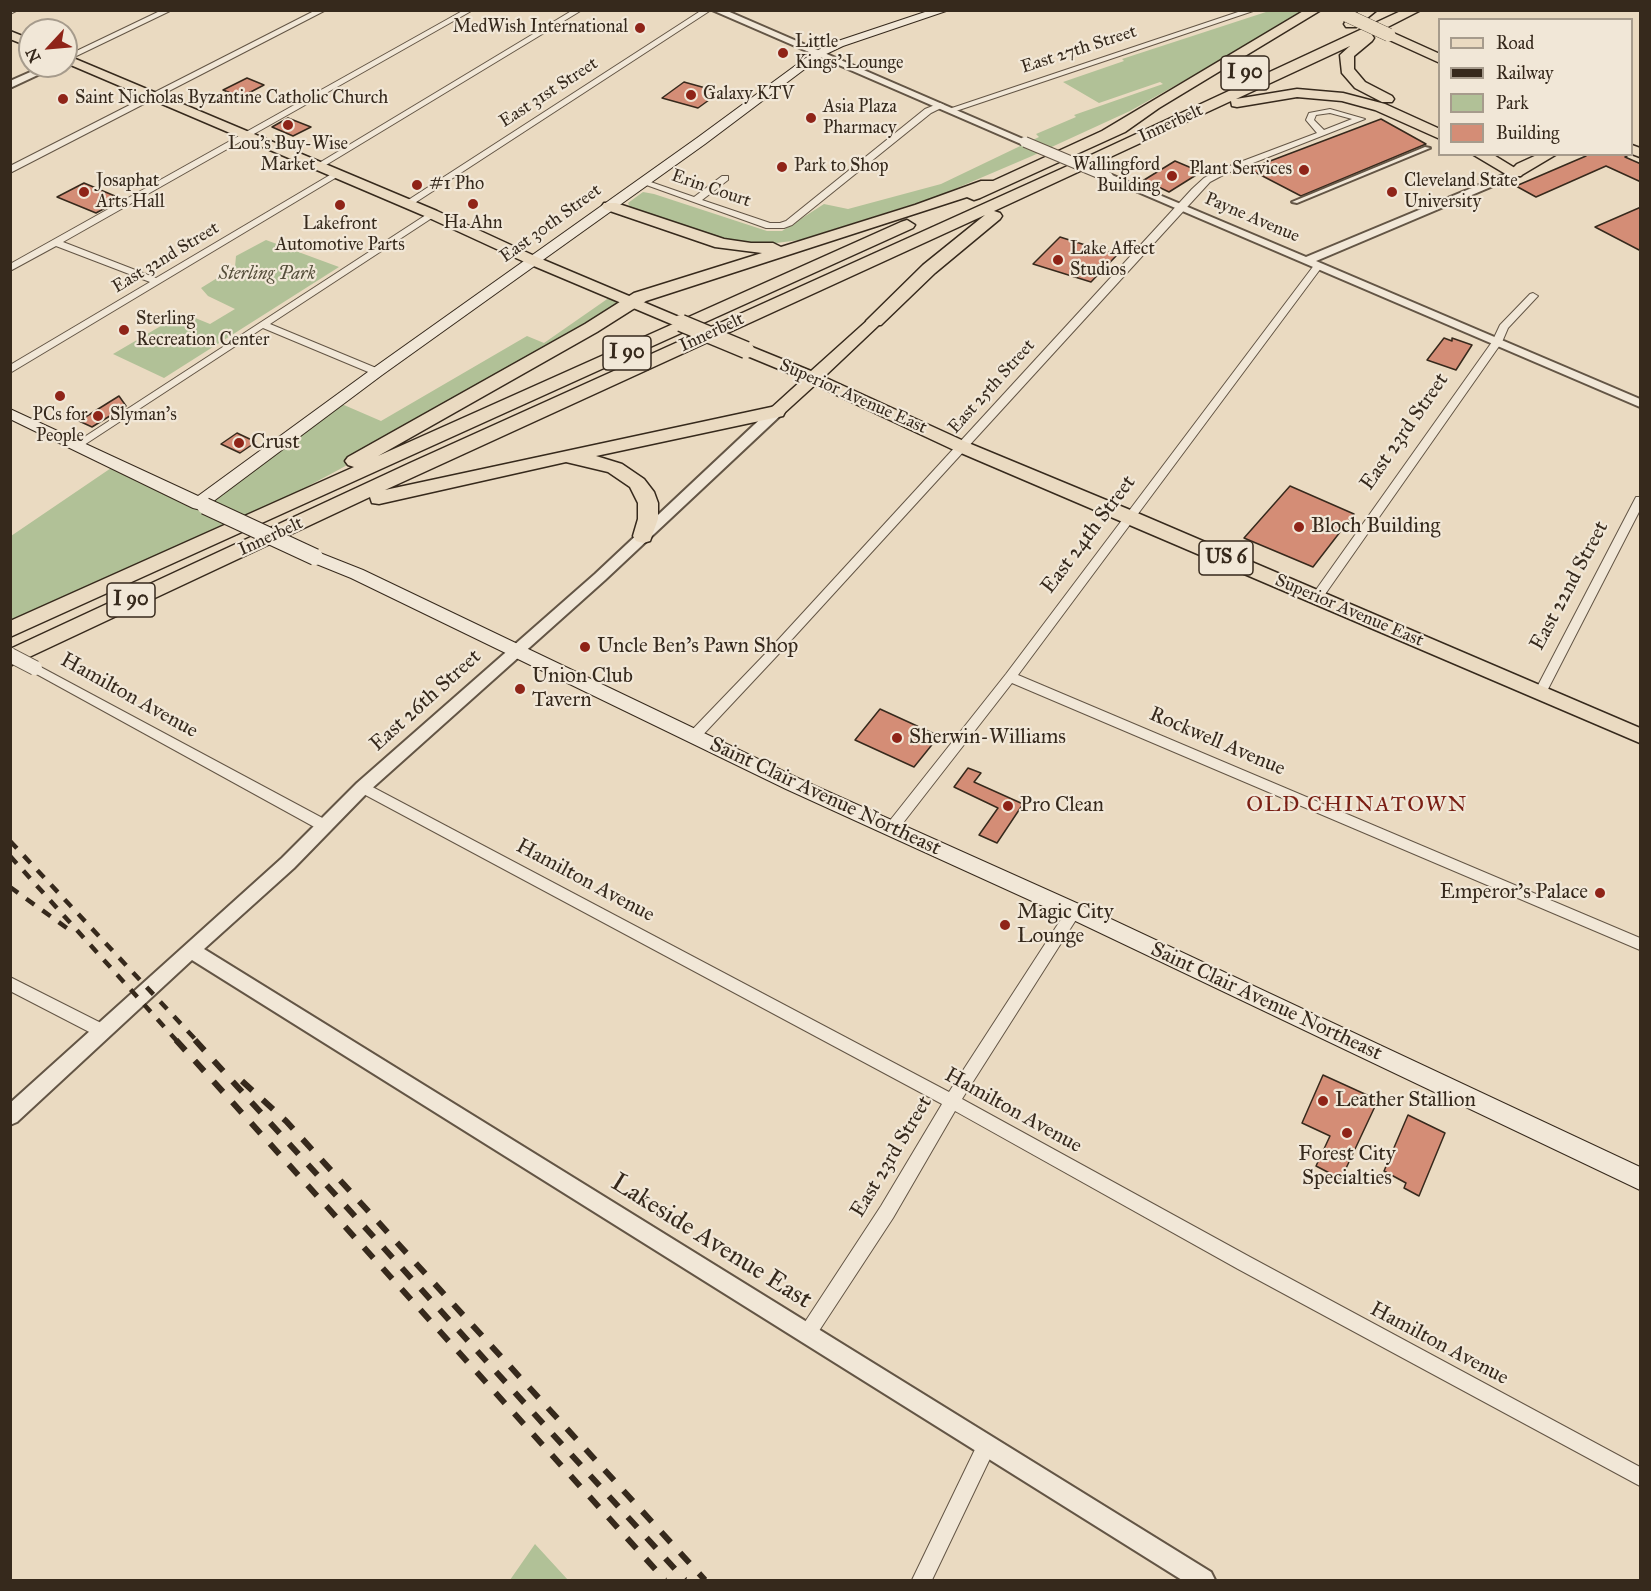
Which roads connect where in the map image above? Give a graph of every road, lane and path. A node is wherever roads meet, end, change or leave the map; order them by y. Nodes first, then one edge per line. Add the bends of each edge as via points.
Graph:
1 (169, 10) edge
2 (323, 10) edge
3 (470, 10) edge
4 (579, 10) edge
5 (708, 10) edge
6 (716, 10) edge
7 (944, 10) edge
8 (1253, 10) edge
9 (1314, 10) edge
10 (1362, 10) edge
11 (1371, 10) edge
12 (1415, 10) edge
13 (1344, 17) edge
14 (1385, 24) edge
15 (1323, 37) dead end
16 (1438, 46) edge
17 (78, 53) edge
18 (818, 54) junction
19 (1438, 58) edge
20 (78, 64) edge
21 (25, 78) edge
22 (10, 85) edge
23 (1212, 87) dead end
24 (156, 96) junction
25 (945, 107) junction
26 (1435, 123) edge
27 (1172, 124) junction
28 (1322, 133) junction
29 (1438, 134) edge
30 (248, 135) junction
31 (1107, 135) junction
32 (1427, 148) dead end
33 (1484, 156) edge
34 (1500, 156) edge
35 (1547, 156) edge
36 (1049, 161) junction
37 (318, 166) junction
38 (10, 170) edge
39 (1518, 170) junction
40 (1067, 172) junction
41 (338, 174) junction
42 (725, 178) dead end
43 (642, 182) junction
44 (695, 201) junction
45 (1295, 202) dead end
46 (407, 204) junction
47 (610, 206) junction
48 (1178, 207) junction
49 (432, 214) junction
50 (769, 226) joint
51 (57, 243) junction
52 (805, 244) junction
53 (534, 261) junction
54 (1312, 264) junction
55 (10, 268) edge
56 (157, 282) junction
57 (1533, 296) dead end
58 (630, 302) junction
59 (875, 321) joint
60 (263, 325) junction
61 (1497, 342) junction
62 (10, 370) edge
63 (377, 372) junction
64 (812, 377) junction
65 (1641, 403) edge
66 (776, 412) junction
67 (10, 413) edge
68 (77, 445) junction
69 (960, 446) junction
70 (542, 461) junction
71 (1641, 500) edge
72 (202, 505) junction
73 (1129, 516) junction
74 (643, 536) junction
75 (204, 542) junction
76 (254, 546) junction
77 (1317, 597) junction
78 (10, 630) edge
79 (516, 651) junction
80 (10, 656) edge
81 (1010, 677) junction
82 (1540, 693) junction
83 (694, 736) junction
84 (1641, 736) edge
85 (363, 787) junction
86 (323, 825) junction
87 (891, 828) junction
88 (1074, 911) junction
89 (1641, 944) edge
90 (191, 950) junction
91 (10, 983) edge
92 (102, 1031) junction
93 (952, 1101) junction
94 (10, 1116) edge
95 (1641, 1179) edge
96 (807, 1334) junction
97 (987, 1446) junction
98 (1641, 1477) edge
99 (922, 1581) edge
100 (1203, 1581) edge

1 - 17 street
2 - 24 street
3 - 30 street
4 - 37 street
5 - 46 street, East 31st Street
6 - 18 street, Payne Avenue
7 - 18 main road, East 30th Street via 848,40
8 - 25 street, East 27th Street
9 - 31 highway
10 - 16 main road
11 - 13 highway
12 - 14 highway, Innerbelt / I 90
13 - 14 highway, Innerbelt / I 90
13 - 14 main road, bridge
13 - 15 highway, Innerbelt / I 90
14 - 19 main road
14 - 26 highway via 1347,55 1347,70 1368,90
14 - 27 highway, Innerbelt / I 90
18 - 25 street, Payne Avenue
18 - 43 main road, East 30th Street
20 - 24 main road, Superior Avenue East / US 6
21 - 22 street
23 - 31 highway, Innerbelt / I 90
24 - 30 main road, Superior Avenue East / US 6
24 - 38 street
25 - 48 street, Payne Avenue, bridge
25 - 50 street, East 27th Street via 928,111 789,224
27 - 29 highway via 1252,99 1312,94 1380,107
27 - 40 highway, Innerbelt / I 90
28 - 28 street, East 25th Street via 1357,120 1361,119 1330,111 1313,113 1310,120
28 - 48 street, East 25th Street via 1222,172 1207,180
30 - 37 main road, Superior Avenue East / US 6
30 - 51 street
31 - 36 highway, Innerbelt / I 90
32 - 45 street
33 - 39 highway
34 - 39 highway
35 - 39 main road
36 - 52 highway via 921,208
36 - 75 highway, Innerbelt / I 90
37 - 41 main road, Superior Avenue East / US 6
39 - 54 street
40 - 59 highway via 982,224
40 - 76 highway, Innerbelt / I 90 via 417,467
41 - 46 main road, Superior Avenue East / US 6
41 - 56 street, East 32nd Street
42 - 44 street
43 - 44 street, Erin Court
43 - 47 main road, East 30th Street
44 - 50 street, Erin Court
46 - 49 main road, Superior Avenue East / US 6
47 - 52 highway via 735,246
47 - 53 main road, East 30th Street
48 - 54 street, Payne Avenue
48 - 69 street, East 25th Street
49 - 53 main road, Superior Avenue East / US 6
49 - 60 street
51 - 55 street
51 - 56 street
52 - 58 highway
53 - 58 main road, Superior Avenue East / US 6
53 - 63 main road, East 30th Street
54 - 61 street, Payne Avenue
54 - 73 street, East 24th Street
56 - 62 street, East 32nd Street
57 - 61 street, East 23rd Street via 1511,319
58 - 64 main road, Superior Avenue East / US 6, bridge
58 - 75 highway via 497,381
59 - 64 main road, East 26th Street
60 - 63 street
60 - 68 street
61 - 65 street, Payne Avenue
61 - 77 street, East 23rd Street
63 - 72 main road, East 30th Street
64 - 66 main road, East 26th Street
64 - 69 main road, Superior Avenue East / US 6
66 - 70 highway
66 - 74 street, East 26th Street
67 - 68 main road, Saint Clair Avenue Northeast
68 - 72 main road, Saint Clair Avenue Northeast
69 - 73 main road, Superior Avenue East / US 6
69 - 83 street, East 25th Street
70 - 74 highway via 586,460 628,475 644,492 648,503
70 - 76 highway via 390,495
71 - 82 street, East 22nd Street
72 - 79 main road, Saint Clair Avenue Northeast, bridge
73 - 77 main road, Superior Avenue East / US 6
73 - 81 street, East 24th Street
74 - 79 street, East 26th Street
75 - 78 highway, Innerbelt / I 90
76 - 80 highway, Innerbelt / I 90
77 - 82 main road, Superior Avenue East / US 6
79 - 83 main road, Saint Clair Avenue Northeast
79 - 85 street, East 26th Street
80 - 86 street, Hamilton Avenue, bridge
81 - 87 street, East 24th Street
81 - 89 street, Rockwell Avenue
82 - 84 main road, Superior Avenue East / US 6
83 - 87 main road, Saint Clair Avenue Northeast
85 - 86 street, East 26th Street
85 - 93 street, Hamilton Avenue
86 - 90 street, East 26th Street
87 - 88 main road, Saint Clair Avenue Northeast
88 - 93 street, East 23rd Street
88 - 95 main road, Saint Clair Avenue Northeast
90 - 92 street, East 26th Street
90 - 96 street, Lakeside Avenue East
91 - 92 street
92 - 94 street, East 26th Street
93 - 96 street, East 23rd Street via 887,1212
93 - 98 street, Hamilton Avenue
96 - 97 street, Lakeside Avenue East
97 - 99 street
97 - 100 street, Lakeside Avenue East

